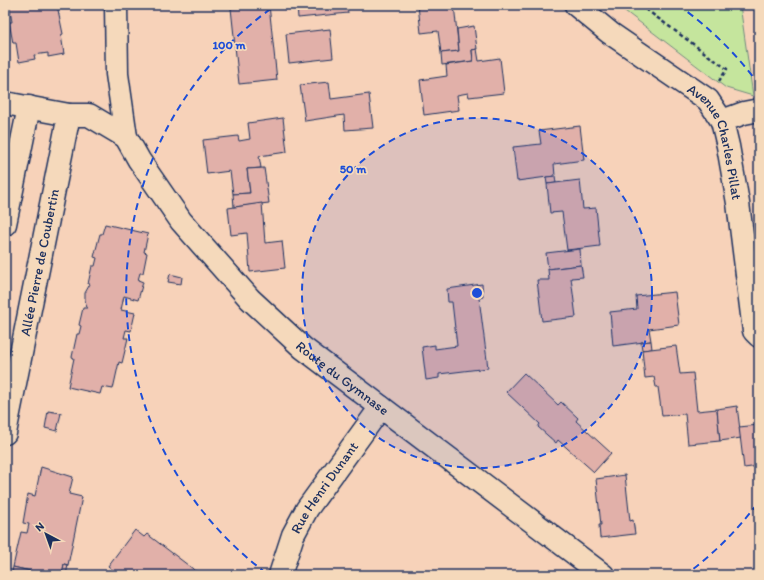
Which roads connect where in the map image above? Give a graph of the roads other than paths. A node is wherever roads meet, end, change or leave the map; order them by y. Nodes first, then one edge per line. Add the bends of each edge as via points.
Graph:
1 (116, 5) edge
2 (576, 5) edge
3 (5, 103) edge
4 (29, 107) junction
5 (759, 110) edge
6 (69, 115) junction
7 (722, 121) junction
8 (126, 137) junction
9 (5, 224) edge
10 (759, 336) edge
11 (381, 407) junction
12 (5, 433) edge
13 (280, 575) edge
14 (603, 575) edge

1 - 8 street via 117,74
2 - 7 street, Avenue Charles Pillat via 610,33 708,100
3 - 4 street
4 - 6 street
4 - 9 street
5 - 7 street
6 - 8 street via 89,115
6 - 12 street, Allée Pierre de Coubertin
7 - 10 street, Avenue Charles Pillat via 738,204 754,331
8 - 11 street, Route du Gymnase via 181,221 250,299 303,348
11 - 13 street, Rue Henri Dunant via 307,509 293,534
11 - 14 street, Route du Gymnase

